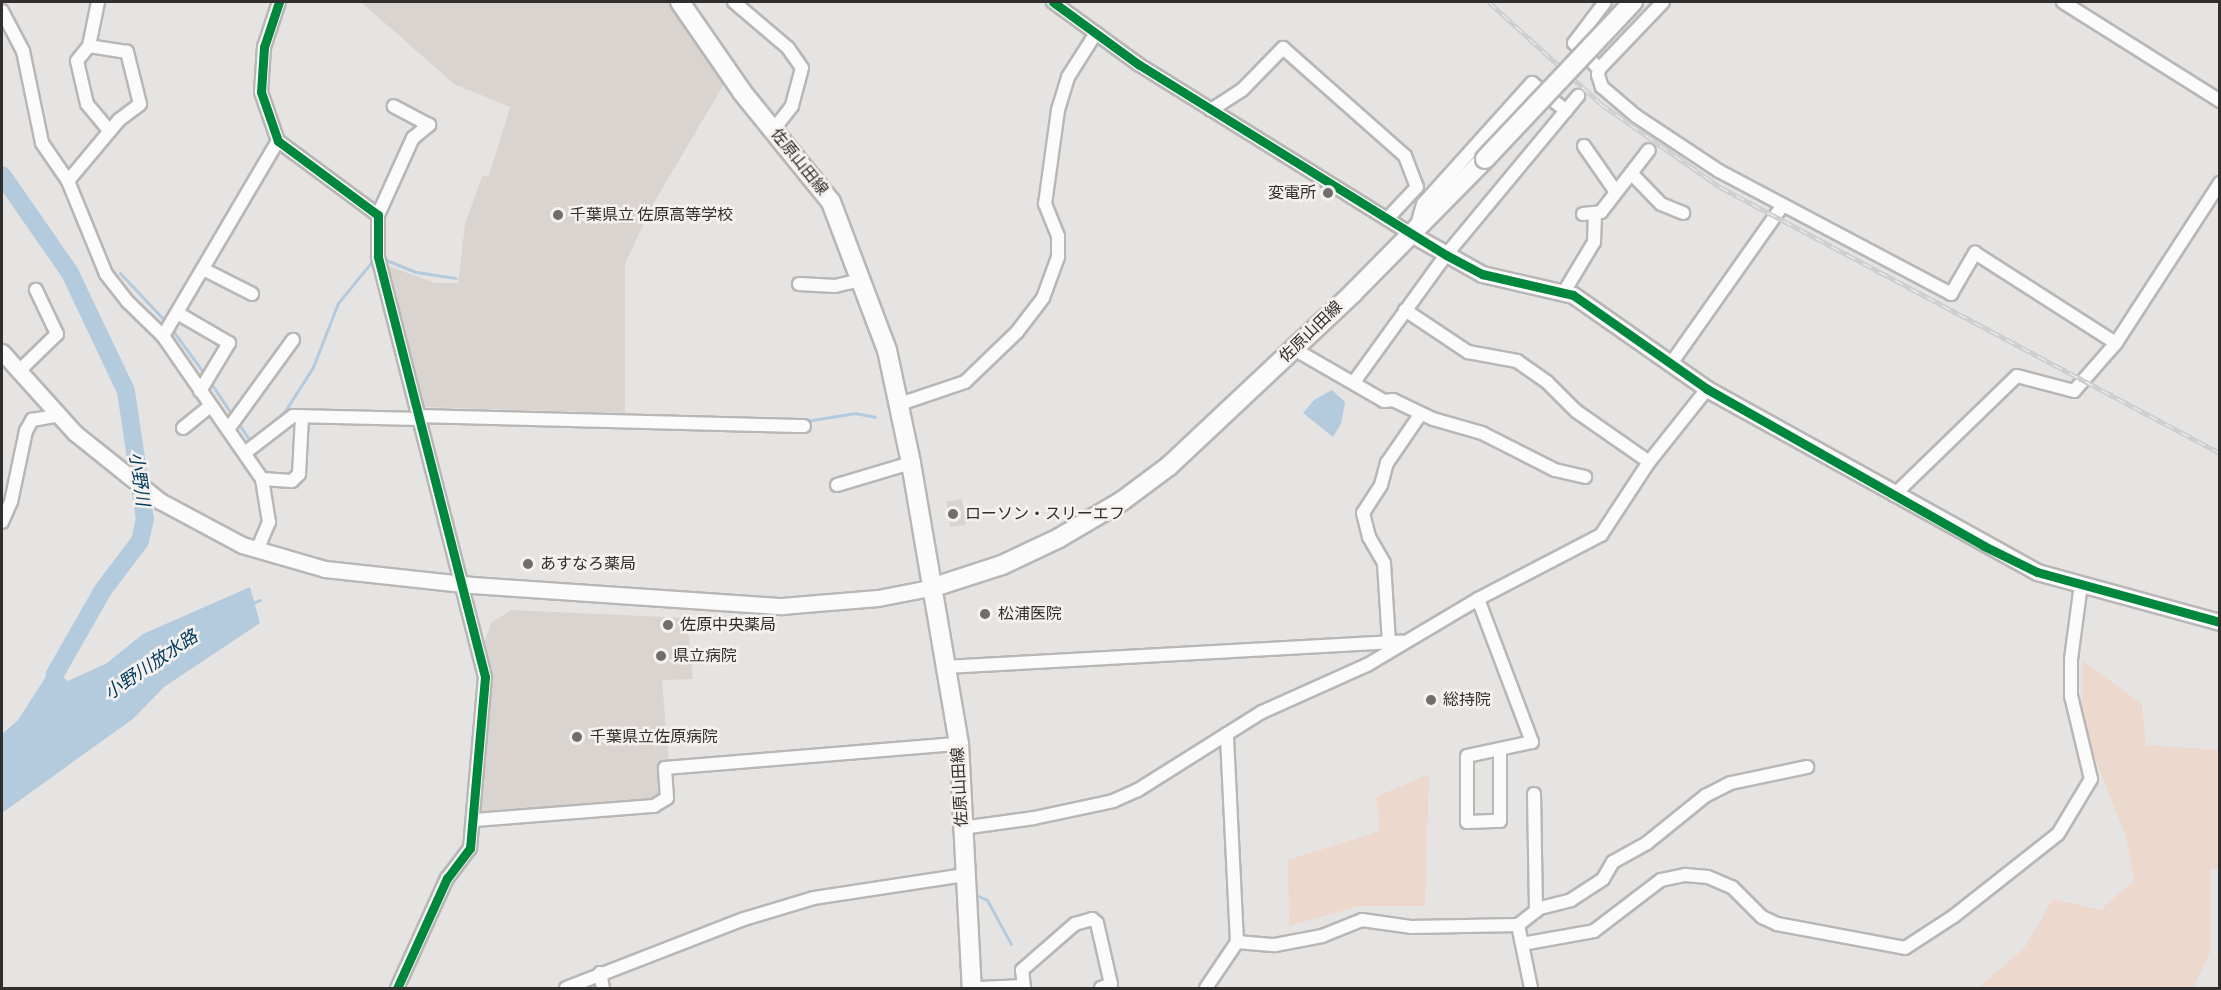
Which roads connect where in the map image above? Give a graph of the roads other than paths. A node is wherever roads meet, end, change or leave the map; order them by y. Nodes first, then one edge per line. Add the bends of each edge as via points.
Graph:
1 (98, 2) edge
2 (279, 2) edge
3 (680, 2) edge
4 (734, 2) edge
5 (1605, 2) edge
6 (1633, 2) edge
7 (1663, 2) edge
8 (2063, 2) edge
9 (1060, 4) edge
10 (2, 11) edge
11 (1096, 33) junction
12 (89, 46) junction
13 (1599, 69) junction
14 (1578, 96) dead end
15 (2220, 101) edge
16 (394, 106) dead end
17 (1211, 110) junction
18 (1566, 111) junction
19 (773, 130) junction
20 (110, 131) junction
21 (278, 141) junction
22 (1584, 146) dead end
23 (1649, 150) dead end
24 (1631, 173) junction
25 (68, 181) junction
26 (2220, 183) edge
27 (1616, 192) junction
28 (1782, 206) junction
29 (1683, 213) dead end
30 (378, 214) junction
31 (1387, 219) junction
32 (1414, 232) junction
33 (1446, 255) junction
34 (203, 269) junction
35 (861, 280) junction
36 (799, 284) dead end
37 (36, 290) dead end
38 (1564, 292) junction
39 (252, 294) dead end
40 (1405, 310) junction
41 (179, 314) junction
42 (168, 330) junction
43 (293, 340) dead end
44 (2116, 343) junction
45 (1294, 349) junction
46 (2, 352) edge
47 (1670, 365) junction
48 (19, 371) junction
49 (1354, 382) junction
50 (1707, 389) junction
51 (200, 391) junction
52 (900, 404) junction
53 (210, 406) junction
54 (1420, 414) junction
55 (59, 415) junction
56 (302, 416) junction
57 (418, 416) junction
58 (804, 426) dead end
59 (183, 428) dead end
60 (230, 428) junction
61 (246, 452) junction
62 (1649, 462) junction
63 (911, 464) junction
64 (1585, 477) dead end
65 (262, 479) junction
66 (837, 484) dead end
67 (1894, 495) junction
68 (6, 500) edge
69 (2, 522) edge
70 (257, 550) junction
71 (462, 584) junction
72 (2081, 584) junction
73 (934, 587) junction
74 (1478, 599) junction
75 (2220, 622) edge
76 (1405, 642) junction
77 (1389, 643) junction
78 (947, 666) junction
79 (1227, 734) junction
80 (959, 744) junction
81 (1500, 748) junction
82 (1808, 766) dead end
83 (1534, 794) dead end
84 (475, 820) junction
85 (962, 828) junction
86 (966, 875) junction
87 (1536, 911) junction
88 (1518, 925) junction
89 (1237, 942) junction
90 (1522, 944) junction
91 (600, 973) junction
92 (1024, 987) edge
93 (397, 988) edge
94 (566, 988) edge
95 (603, 988) edge
96 (972, 988) edge
97 (980, 988) edge
98 (1101, 988) edge
99 (1206, 988) edge
100 (1531, 988) edge

1 - 12 street
2 - 21 street via 261,70 261,92
3 - 19 main road, 佐原山田線
4 - 19 street via 788,48 802,68 792,106
5 - 13 street via 1574,43
6 - 32 main road, 佐原山田線, bridge
7 - 13 street
8 - 15 street
9 - 11 street
10 - 25 street via 23,51 42,142
11 - 17 street
11 - 52 street via 1068,77 1058,110 1045,204 1058,236 1058,257 1043,298 1017,332 965,382
12 - 20 street via 78,61 81,84 87,104
12 - 20 street via 127,52 140,104
13 - 28 street via 1602,87 1636,116 1719,171
14 - 18 street
16 - 30 street via 429,125 412,138
17 - 31 street
17 - 31 street via 1242,90 1282,48 1405,156 1417,187
18 - 32 street via 1532,83 1423,204
18 - 33 street
19 - 35 main road, 佐原山田線 via 831,202
20 - 25 street
21 - 30 street
21 - 34 street
22 - 27 street
23 - 24 street
24 - 27 street
24 - 29 street via 1661,204
25 - 42 street via 106,274 128,302
26 - 44 street
27 - 38 street via 1601,212 1589,213 1594,243
28 - 44 street via 1951,294 1976,253
28 - 47 street
30 - 57 street via 378,259
31 - 32 street
32 - 33 street
32 - 45 main road, 佐原山田線
33 - 38 street via 1482,274
33 - 40 street
34 - 39 street
34 - 41 street
35 - 36 street via 835,286
35 - 52 main road, 佐原山田線 via 884,339
37 - 48 street via 57,334
38 - 47 street
40 - 49 street
40 - 62 street via 1468,352 1517,361 1547,382 1576,411
41 - 42 street
41 - 51 street via 229,343
42 - 51 street
43 - 60 street
44 - 67 street via 2074,391 2017,376
45 - 49 street
45 - 73 main road, 佐原山田線 via 1179,457 1122,501 1059,538 1011,560
46 - 48 street
47 - 50 street
48 - 55 street
49 - 54 street via 1384,401 1393,400
50 - 62 street
50 - 67 street
51 - 53 street
52 - 63 main road, 佐原山田線
53 - 59 street
53 - 60 street
54 - 64 street via 1482,432 1554,470
54 - 77 street via 1388,463 1381,485 1363,513 1369,537 1384,563
55 - 68 street via 32,420
55 - 70 street via 122,474 160,501 196,523
56 - 57 street
56 - 61 street via 293,416
56 - 65 street via 299,474 292,481
57 - 58 street
57 - 71 street
60 - 61 street
61 - 65 street
62 - 74 street via 1601,535
63 - 66 street
63 - 73 main road, 佐原山田線
65 - 70 street via 269,522
67 - 72 street via 2037,572
68 - 69 street
70 - 71 street via 354,574
71 - 73 street via 782,606 878,598
71 - 84 street via 483,660 486,689 473,788
72 - 75 street
72 - 90 street via 2071,659 2071,696 2091,779 2058,834 1954,916 1905,948 1777,924 1762,917 1732,888 1707,877 1685,875 1661,880 1594,932
73 - 78 main road, 佐原山田線
74 - 76 street
74 - 81 street via 1532,742
76 - 77 street
76 - 79 street via 1367,665 1262,712
77 - 78 street
78 - 80 main road, 佐原山田線
79 - 85 street via 1138,790 1113,801
79 - 89 street
80 - 84 street via 665,768 668,798 654,806
80 - 85 main road, 佐原山田線
81 - 81 street via 1467,756 1467,822 1500,820
82 - 87 street via 1731,783 1705,796 1647,843 1613,862 1604,879 1571,900
83 - 87 street
84 - 93 street via 470,848 447,878
85 - 86 main road, 佐原山田線
86 - 91 street via 814,898 744,919
86 - 96 main road, 佐原山田線
87 - 88 street
88 - 89 street via 1411,927 1362,920 1322,936 1275,945
88 - 90 street
89 - 99 street
90 - 100 street
91 - 94 street
91 - 95 street
92 - 97 street
92 - 98 street via 1022,970 1075,924 1092,919 1097,922 1111,984

